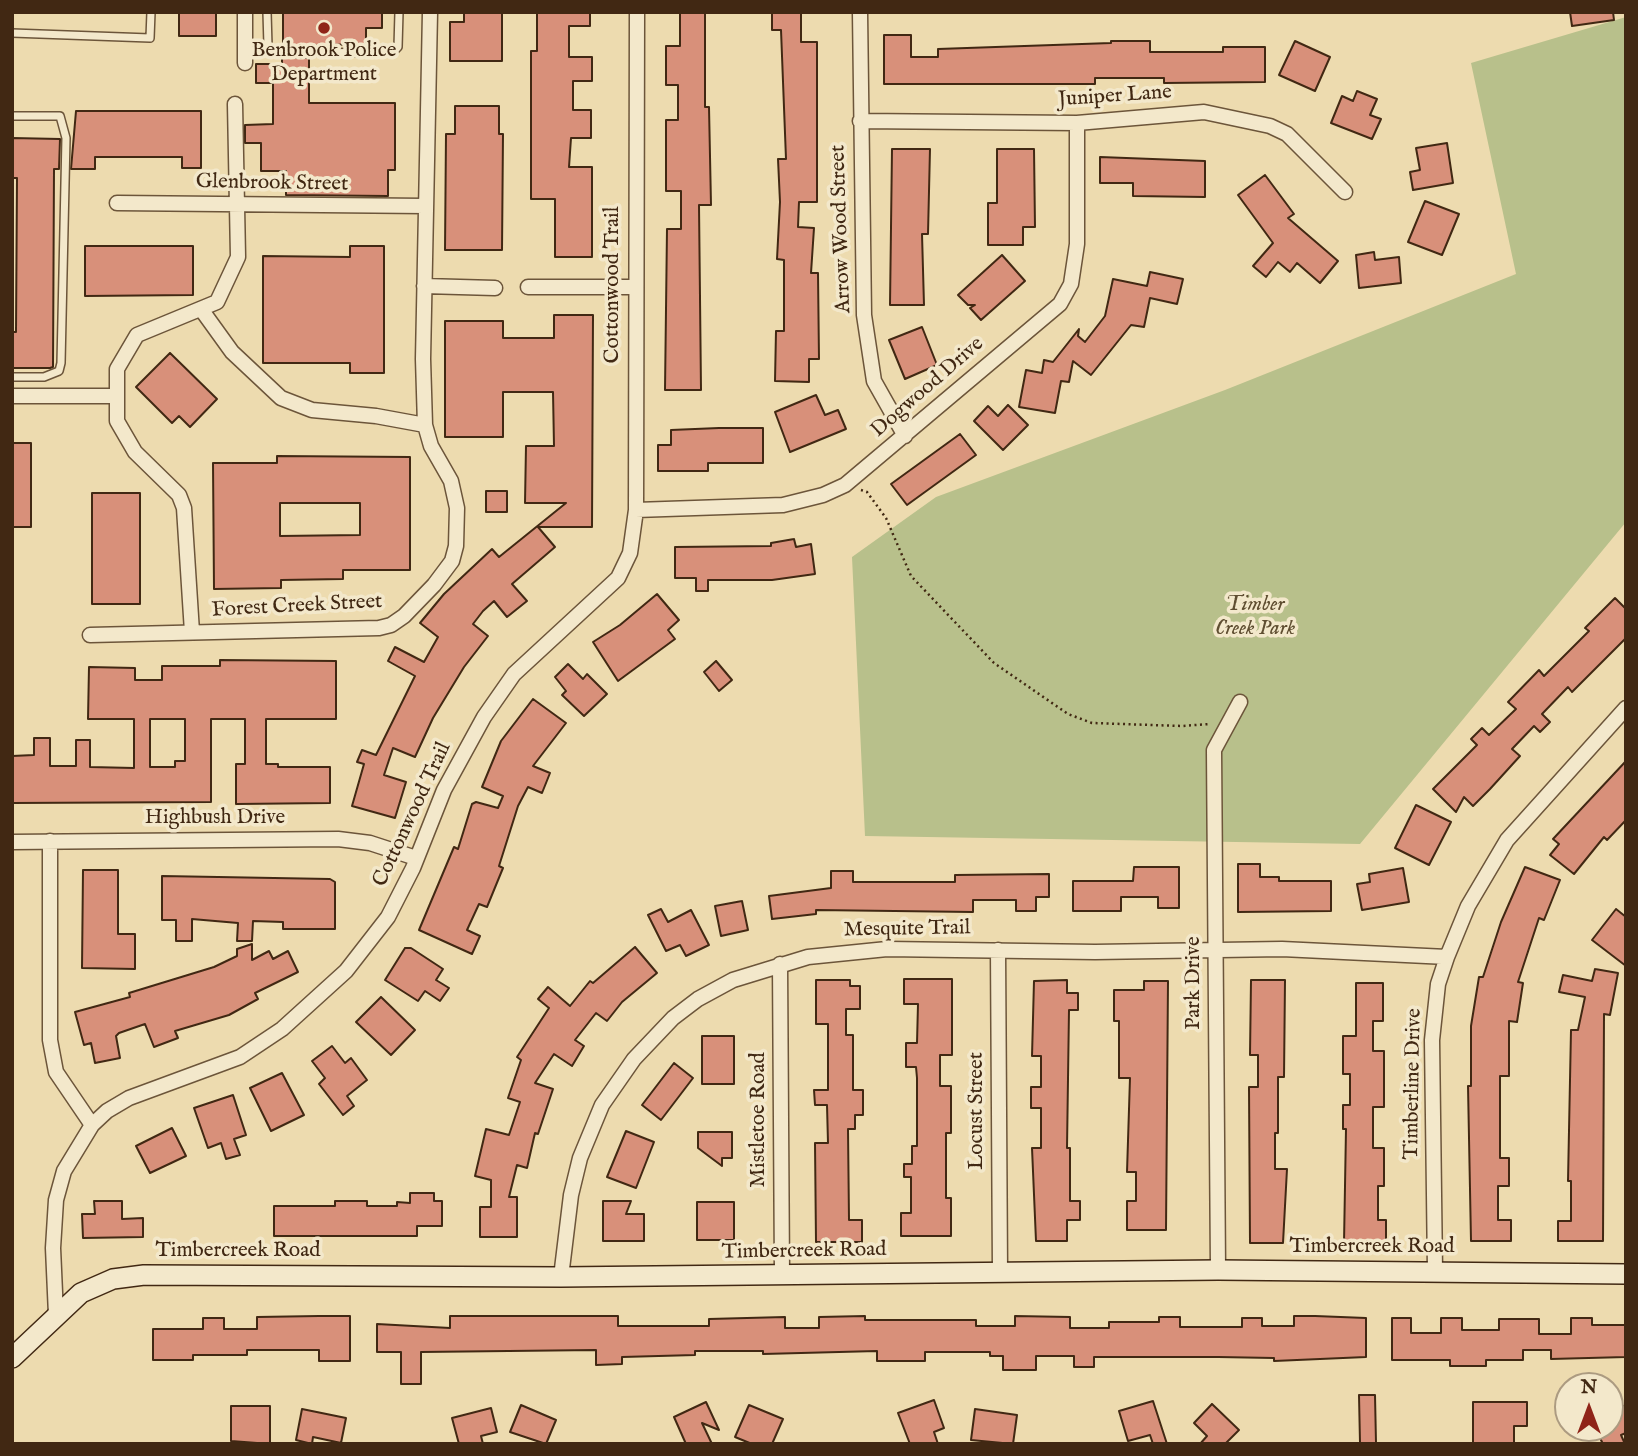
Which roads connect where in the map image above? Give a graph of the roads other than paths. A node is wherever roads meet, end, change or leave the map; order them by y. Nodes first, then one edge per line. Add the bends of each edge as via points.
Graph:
1 (150, 12) edge
2 (245, 12) edge
3 (267, 12) edge
4 (399, 12) edge
5 (430, 12) edge
6 (637, 12) edge
7 (860, 12) edge
8 (12, 33) edge
9 (245, 63) dead end
10 (235, 104) dead end
11 (12, 116) edge
12 (860, 121) junction
13 (1077, 123) junction
14 (1345, 192) dead end
15 (117, 204) dead end
16 (238, 204) junction
17 (425, 206) junction
18 (424, 286) junction
19 (528, 287) dead end
20 (635, 287) junction
21 (495, 288) dead end
22 (201, 309) junction
23 (12, 377) edge
24 (12, 396) edge
25 (117, 396) junction
26 (425, 425) junction
27 (905, 436) junction
28 (636, 510) junction
29 (192, 632) junction
30 (90, 635) dead end
31 (1240, 702) dead end
32 (1626, 708) edge
33 (51, 841) junction
34 (12, 842) edge
35 (416, 858) junction
36 (998, 950) junction
37 (1215, 951) junction
38 (1447, 957) junction
39 (780, 964) junction
40 (92, 1125) junction
41 (1217, 1270) junction
42 (1435, 1271) junction
43 (1000, 1272) junction
44 (1626, 1274) edge
45 (782, 1275) junction
46 (561, 1277) junction
47 (56, 1315) junction
48 (12, 1358) edge

1 - 8 lane via 150,38
2 - 9 street
3 - 4 lane via 272,52 392,52 398,47
5 - 17 street, Forest Creek Street
6 - 20 street, Cottonwood Trail
7 - 12 street, Arrow Wood Street
10 - 16 street
11 - 23 lane via 60,116 66,138 61,363 59,371 44,377
12 - 13 street, Juniper Lane
12 - 27 street, Arrow Wood Street via 864,315 874,381
13 - 14 street, Juniper Lane via 1204,112 1270,126 1287,134
13 - 27 street, Dogwood Drive via 1077,244 1071,284 1060,304
15 - 16 street, Glenbrook Street
16 - 17 street, Glenbrook Street
16 - 22 street via 238,257 217,302
17 - 18 street, Forest Creek Street
18 - 21 street
18 - 26 street, Forest Creek Street
19 - 20 street
20 - 28 street, Cottonwood Trail
22 - 25 street via 137,334 117,369
22 - 26 street via 232,352 281,398 312,410
24 - 25 street
25 - 29 street via 117,421 135,452 179,495 184,508
26 - 29 street, Forest Creek Street via 451,481 457,508 456,546 452,561 404,616 379,628
27 - 28 street, Dogwood Drive via 845,485 823,495 783,505
28 - 35 street, Cottonwood Trail via 630,553 618,578 514,674 444,790
29 - 30 street, Forest Creek Street
31 - 37 street, Park Drive via 1214,750
32 - 38 street, Timberline Drive via 1507,840 1468,906
33 - 34 street, Highbush Drive
33 - 35 street, Highbush Drive via 338,839 370,843
33 - 40 street via 51,1040 56,1072
35 - 40 street, Cottonwood Trail via 388,917 346,971 282,1030 240,1057 129,1098
36 - 37 street, Mesquite Trail
36 - 39 street, Mesquite Trail via 876,949
36 - 43 street, Locust Street
37 - 38 street, Mesquite Trail via 1282,949
37 - 41 street, Park Drive
38 - 42 street, Timberline Drive via 1438,984 1432,1040
39 - 45 street, Mistletoe Road
39 - 46 street, Mesquite Trail via 733,980 698,999 634,1059 602,1105 580,1158
40 - 47 street, Cottonwood Trail via 64,1171 56,1200
41 - 42 street, Timbercreek Road
41 - 43 street, Timbercreek Road
42 - 44 street, Timbercreek Road
43 - 45 street, Timbercreek Road
45 - 46 street, Timbercreek Road
46 - 47 street, Timbercreek Road via 144,1275 113,1279 81,1293
47 - 48 street, Timbercreek Road

